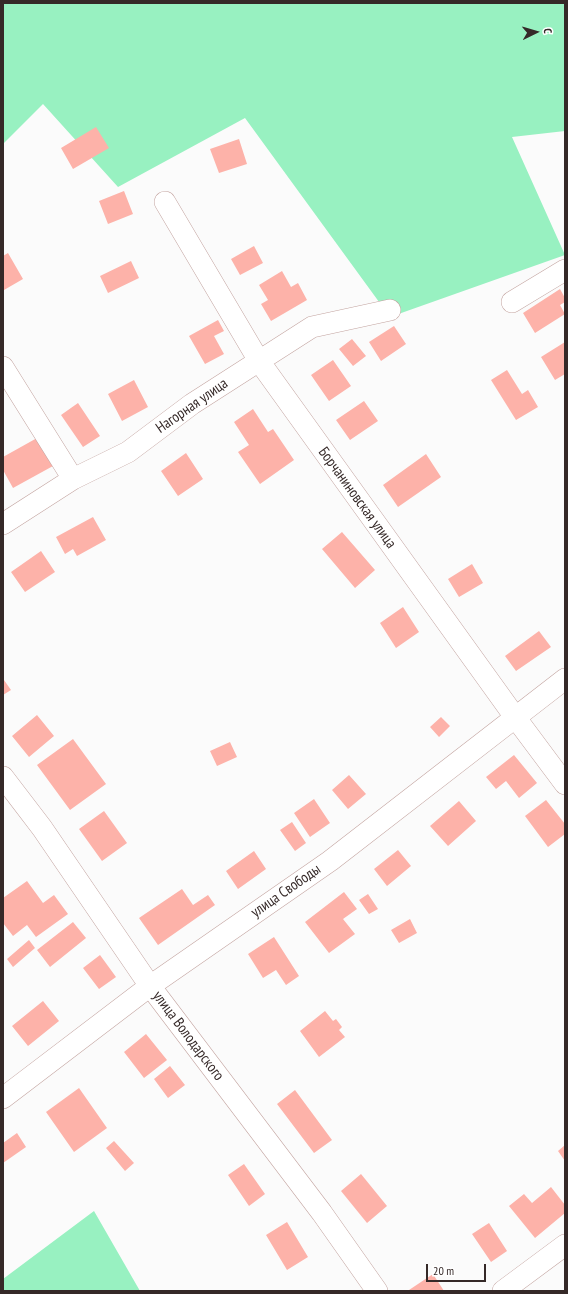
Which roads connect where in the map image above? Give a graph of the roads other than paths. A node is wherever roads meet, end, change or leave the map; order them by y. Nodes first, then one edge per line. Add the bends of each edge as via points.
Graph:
1 (165, 202) dead end
2 (565, 270) edge
3 (512, 302) dead end
4 (390, 310) dead end
5 (259, 361) junction
6 (3, 366) edge
7 (73, 479) junction
8 (3, 524) edge
9 (565, 679) edge
10 (515, 717) junction
11 (3, 777) edge
12 (565, 784) edge
13 (150, 986) junction
14 (3, 1098) edge
15 (565, 1245) edge
16 (377, 1291) edge
17 (503, 1291) edge

1 - 5 street, Борчаниновская улица
2 - 3 street
4 - 5 street, Нагорная улица via 312,327
5 - 7 street, Нагорная улица via 192,404 128,452
5 - 10 street, Борчаниновская улица
6 - 7 street
7 - 8 street, Нагорная улица
9 - 10 street, улица Свободы
10 - 12 street, Борчаниновская улица
10 - 13 street, улица Свободы via 330,861
11 - 13 street, улица Володарского via 42,828
13 - 14 street, улица Свободы
13 - 16 street, улица Володарского
15 - 17 street

